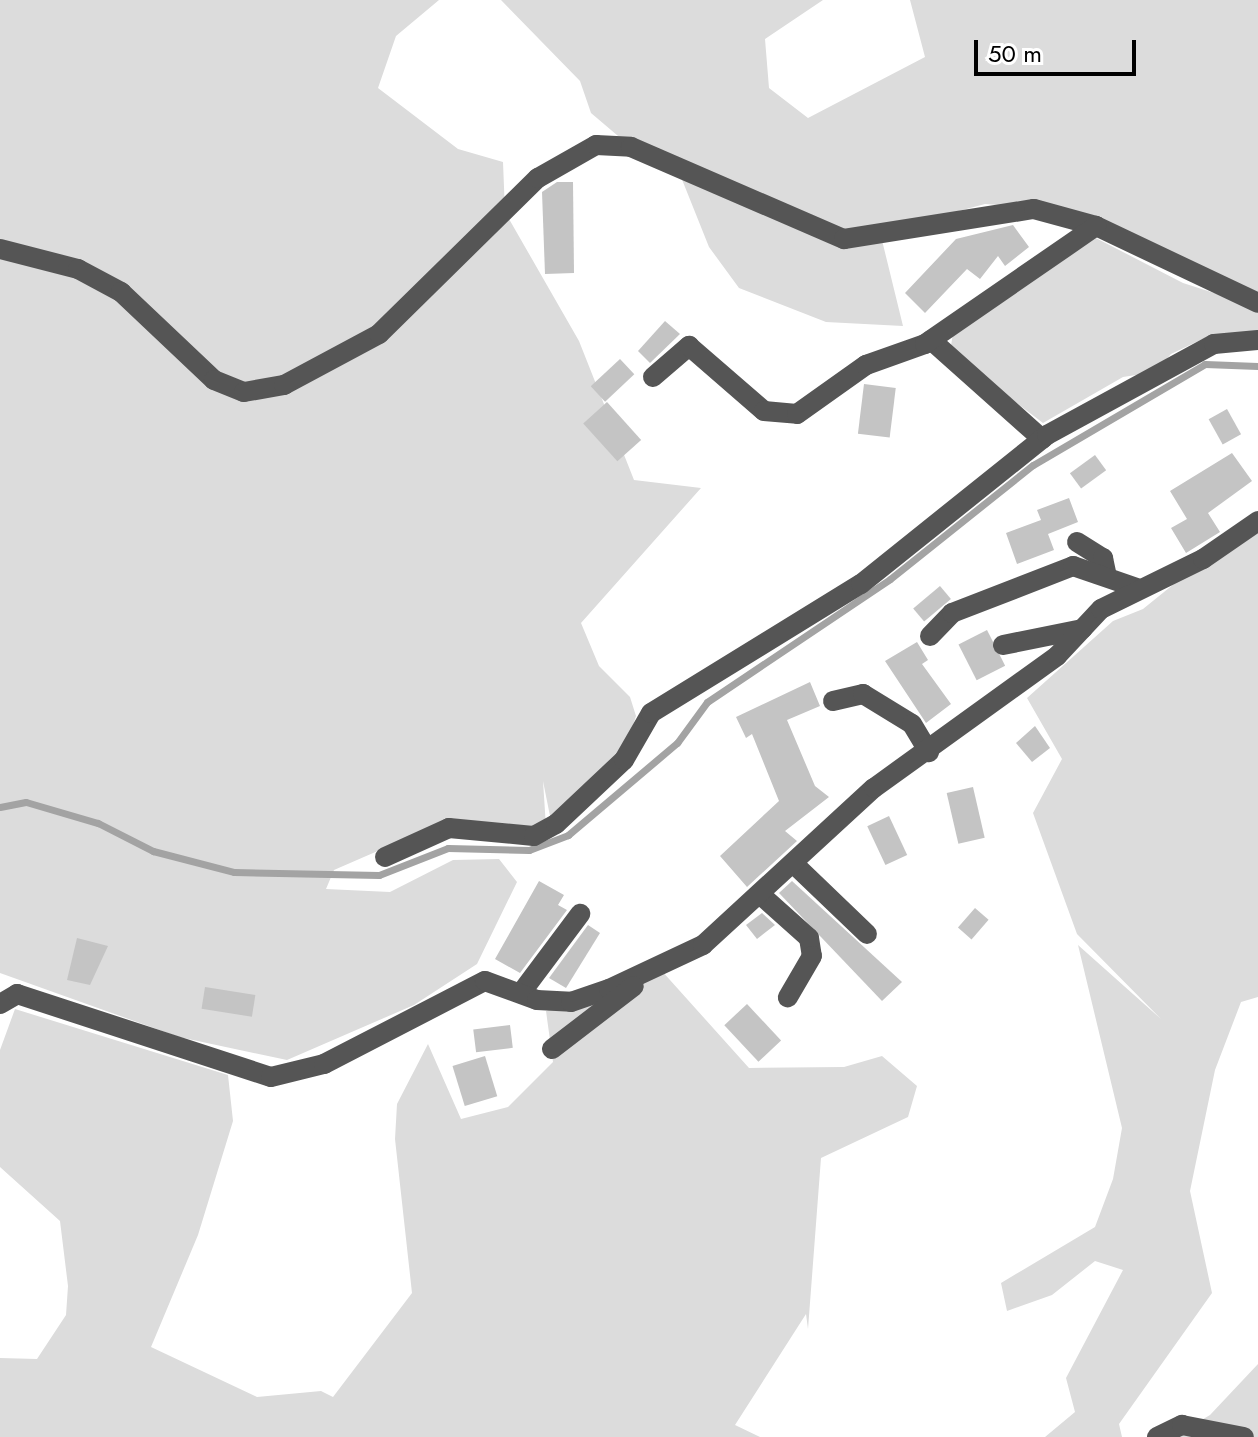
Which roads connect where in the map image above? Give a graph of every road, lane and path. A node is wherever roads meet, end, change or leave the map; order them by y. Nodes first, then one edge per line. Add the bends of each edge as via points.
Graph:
1 (1096, 226) junction
2 (0, 249) edge
3 (1258, 303) edge
4 (931, 340) junction
5 (1258, 340) edge
6 (653, 377) dead end
7 (1042, 439) junction
8 (1258, 521) edge
9 (1077, 542) dead end
10 (1107, 577) junction
11 (1137, 588) junction
12 (1082, 629) junction
13 (930, 636) dead end
14 (1003, 645) dead end
15 (833, 701) dead end
16 (929, 752) junction
17 (385, 857) dead end
18 (794, 864) junction
19 (762, 896) junction
20 (580, 914) dead end
21 (867, 934) dead end
22 (665, 963) junction
23 (521, 993) junction
24 (788, 997) dead end
25 (0, 1004) edge
26 (552, 1049) dead end
27 (1157, 1437) edge
28 (1244, 1437) edge

1 - 2 street via 1004,208 844,239 631,147 596,145 538,178 379,334 284,385 244,392 214,380 121,292 78,269
1 - 3 street
1 - 4 street
4 - 6 street via 866,365 797,414 764,411 689,346
4 - 7 street
5 - 7 street via 1225,341 1186,357
7 - 17 street via 861,584 651,713 624,760 556,824 534,836 449,828
8 - 11 street via 1203,559
9 - 10 street via 1103,558
10 - 11 street
10 - 13 street via 1073,566 1034,579 952,613
11 - 12 street
12 - 14 street
12 - 16 street
15 - 16 street via 863,694 912,724
16 - 18 street via 874,788
18 - 19 street
18 - 21 street
19 - 22 street via 703,945
19 - 24 street via 809,938 812,956
20 - 23 street
22 - 23 street via 571,1002
22 - 26 street
23 - 25 street via 485,981 324,1064 271,1077 17,994
27 - 28 street via 1182,1425

